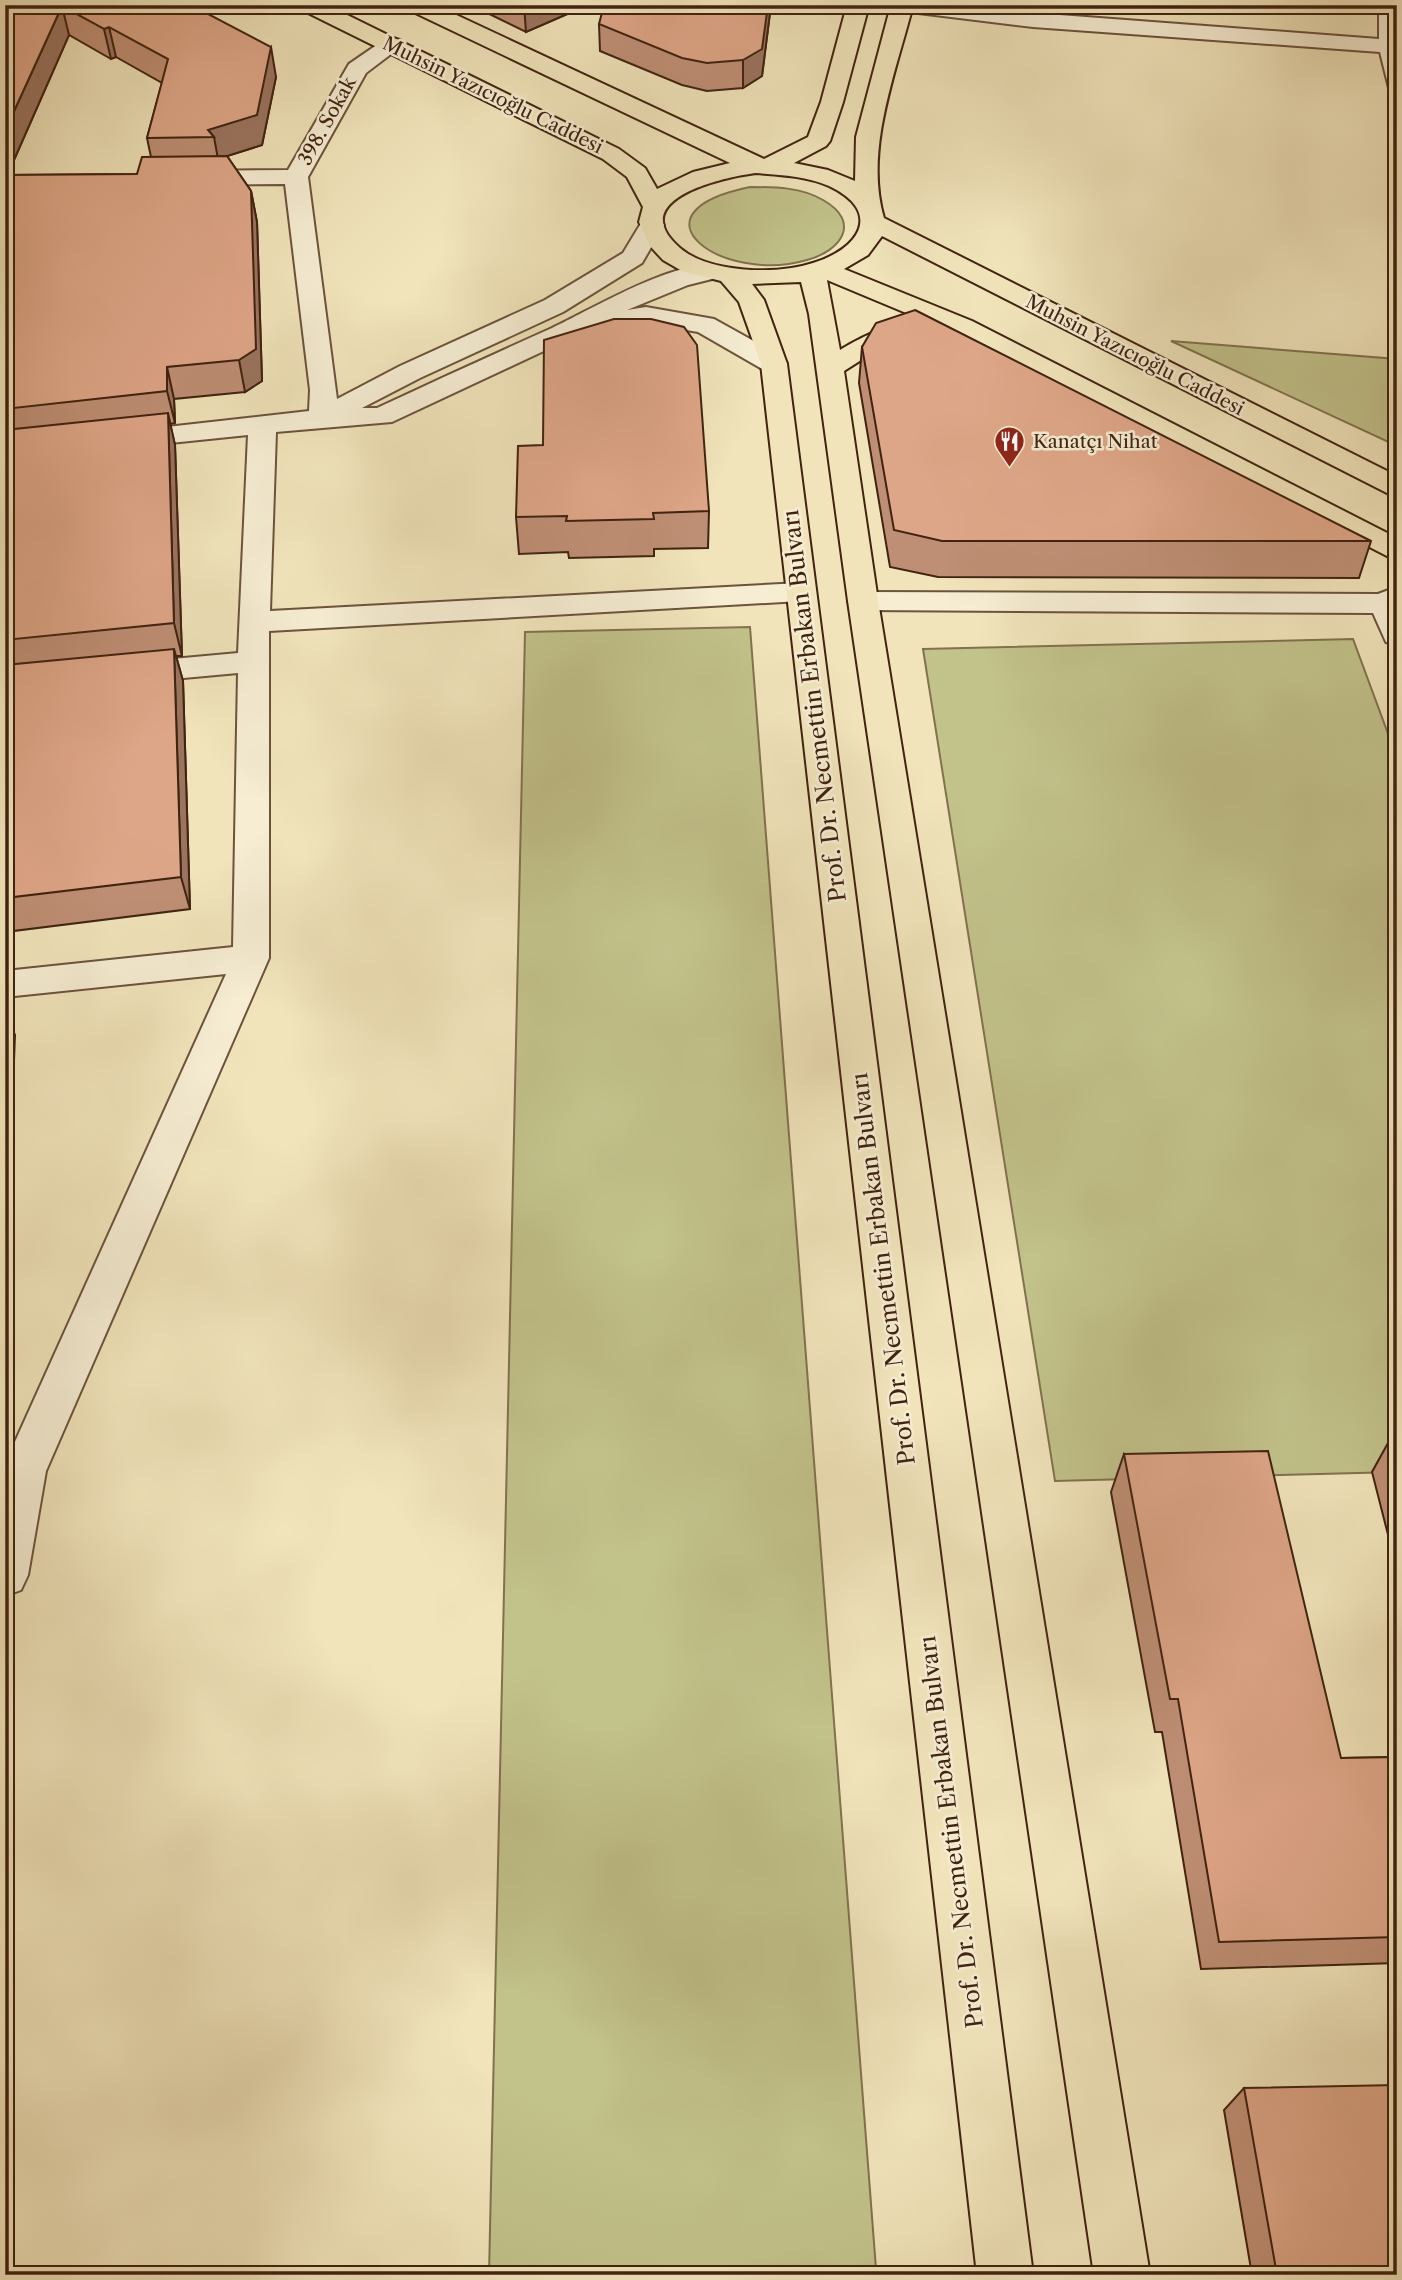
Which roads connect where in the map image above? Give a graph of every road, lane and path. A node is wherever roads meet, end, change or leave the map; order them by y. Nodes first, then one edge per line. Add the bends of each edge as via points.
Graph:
1 (310, 5) edge
2 (418, 5) edge
3 (858, 5) edge
4 (902, 5) edge
5 (1105, 5) edge
6 (1391, 5) edge
7 (1112, 27) junction
8 (392, 45) junction
9 (1393, 47) edge
10 (1397, 83) edge
11 (832, 102) junction
12 (693, 137) junction
13 (762, 166) junction
14 (296, 177) junction
15 (171, 178) edge
16 (869, 212) junction
17 (654, 216) junction
18 (818, 271) junction
19 (720, 273) junction
20 (575, 327) junction
21 (963, 327) junction
22 (774, 364) junction
23 (829, 369) junction
24 (323, 418) junction
25 (262, 424) junction
26 (100, 442) edge
27 (1397, 487) edge
28 (1397, 550) edge
29 (800, 592) junction
30 (1391, 600) edge
31 (863, 601) junction
32 (254, 622) junction
33 (1397, 635) edge
34 (255, 661) junction
35 (103, 676) edge
36 (251, 958) junction
37 (5, 984) edge
38 (15, 1472) edge
39 (5, 1575) edge
40 (1005, 2275) edge
41 (1122, 2275) edge

1 - 8 main road, Muhsin Yazıcıoğlu Caddesi
2 - 12 main road
3 - 11 main road
4 - 7 street
4 - 16 main road via 869,136
5 - 7 street
6 - 9 street
7 - 9 street
8 - 14 street, 398. Sokak via 357,69
8 - 17 main road, Muhsin Yazıcıoğlu Caddesi via 611,154 637,173
9 - 10 street
11 - 12 main road via 812,135 790,146 752,150
11 - 13 main road via 818,141
12 - 13 main road
13 - 16 main road, Muhsin Yazıcıoğlu Caddesi via 822,175 848,187
13 - 17 main road via 722,169 692,178 669,191
14 - 15 street, 398. Sokak
14 - 24 street via 324,390
16 - 18 main road via 867,240 850,257
16 - 27 main road, Muhsin Yazıcıoğlu Caddesi
17 - 19 main road, Muhsin Yazıcıoğlu Caddesi via 660,243 681,260
17 - 24 street via 632,258 554,306
18 - 19 main road via 774,278
18 - 21 main road
18 - 23 main road
19 - 20 street via 680,279
19 - 22 main road, Prof. Dr. Necmettin Erbakan Bulvarı via 751,300
20 - 22 street via 646,315 705,325
20 - 24 street via 382,416
21 - 23 main road via 874,340
21 - 28 main road
22 - 29 main road, Prof. Dr. Necmettin Erbakan Bulvarı
23 - 31 main road
24 - 25 street
25 - 26 street
25 - 32 street
29 - 32 street
29 - 40 main road, Prof. Dr. Necmettin Erbakan Bulvarı
30 - 31 street
30 - 33 street
31 - 41 main road
32 - 34 street
34 - 35 street
34 - 36 street
36 - 37 street
36 - 38 street
38 - 39 street

